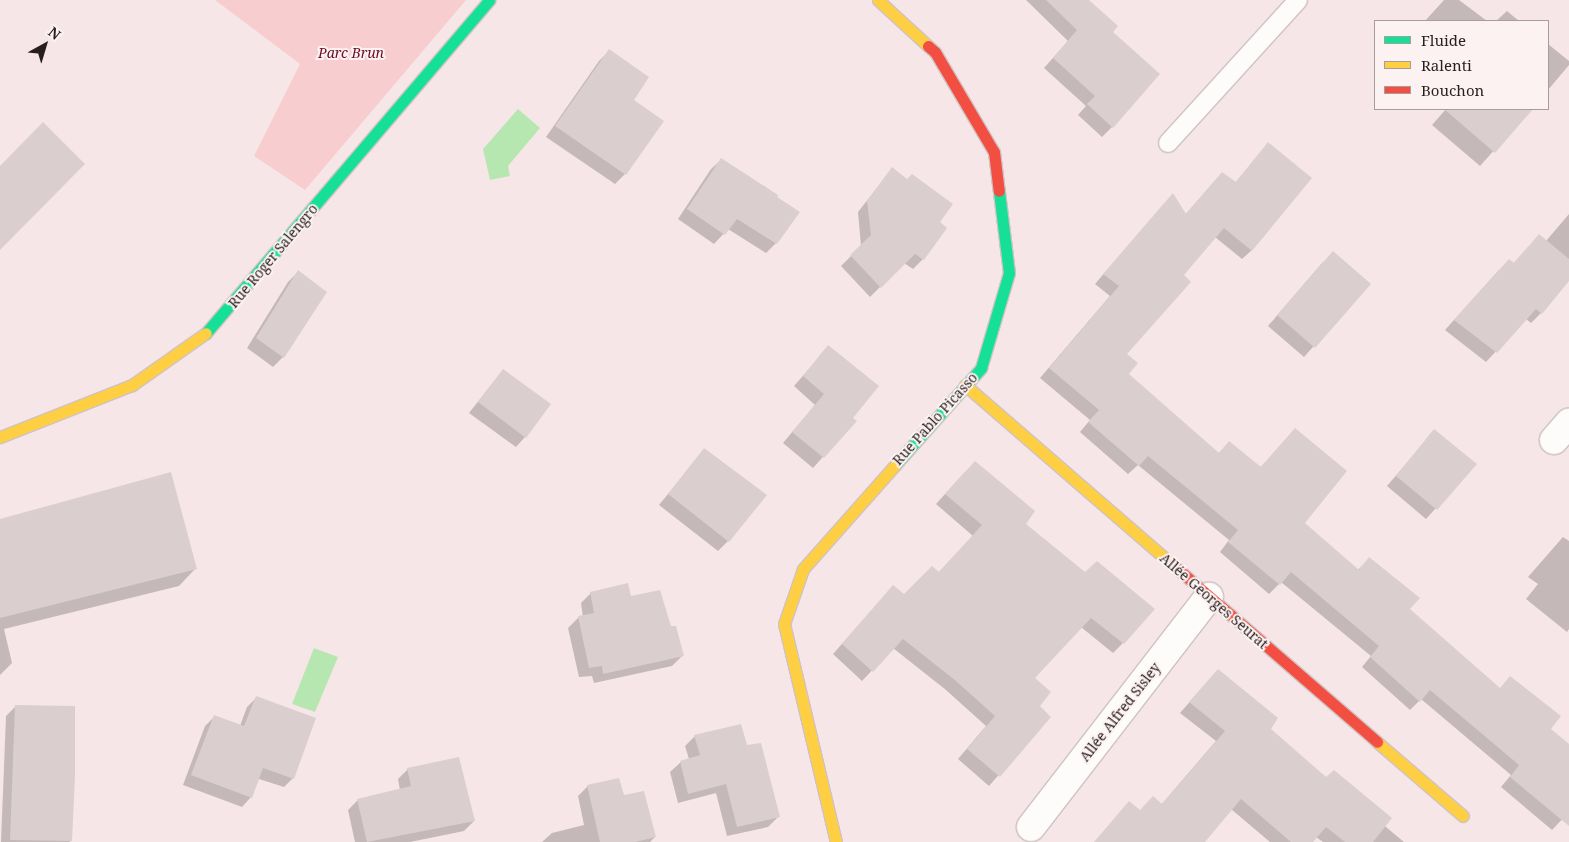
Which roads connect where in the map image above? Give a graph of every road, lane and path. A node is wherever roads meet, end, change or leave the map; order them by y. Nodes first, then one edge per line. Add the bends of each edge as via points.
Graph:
1 (489, 0) edge
2 (878, 0) edge
3 (1298, 0) edge
4 (1168, 143) dead end
5 (965, 385) junction
6 (0, 437) edge
7 (1209, 597) junction
8 (1464, 816) dead end
9 (1031, 827) dead end
10 (836, 842) edge

1 - 6 street, Rue Roger Salengro via 210,330 132,385
2 - 5 street, Rue Pablo Picasso via 935,52 994,152 1009,273 981,368
3 - 4 lane
5 - 7 street, Allée Georges Seurat
5 - 10 street, Rue Pablo Picasso via 803,568 784,624
7 - 8 street, Allée Georges Seurat
7 - 9 street, Allée Alfred Sisley

